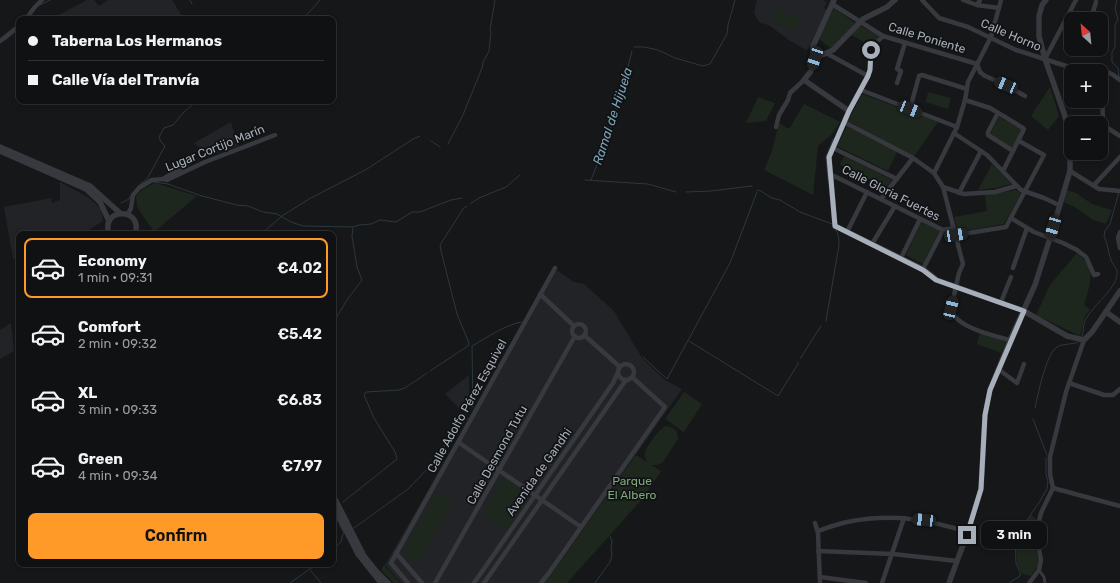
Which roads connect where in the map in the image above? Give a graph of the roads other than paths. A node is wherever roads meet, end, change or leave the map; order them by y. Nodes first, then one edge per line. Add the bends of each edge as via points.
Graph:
1 (42, 0) edge
2 (894, 0) edge
3 (922, 0) edge
4 (963, 0) edge
5 (1001, 0) edge
6 (1046, 0) edge
7 (1076, 0) edge
8 (833, 2) edge
9 (979, 2) edge
10 (1096, 2) dead end
11 (999, 8) junction
12 (1070, 12) edge
13 (1093, 12) edge
14 (28, 16) edge
15 (860, 22) junction
16 (1064, 23) edge
17 (16, 28) edge
18 (883, 36) junction
19 (991, 37) junction
20 (0, 41) edge
21 (905, 43) junction
22 (826, 53) junction
23 (815, 58) junction
24 (1045, 59) junction
25 (977, 64) junction
26 (1064, 65) edge
27 (1108, 72) edge
28 (868, 76) junction
29 (804, 80) junction
30 (1120, 80) edge
31 (897, 83) dead end
32 (967, 89) junction
33 (861, 90) junction
34 (1025, 96) dead end
35 (965, 100) junction
36 (1103, 108) edge
37 (910, 109) junction
38 (849, 111) junction
39 (998, 113) junction
40 (844, 122) junction
41 (776, 127) dead end
42 (957, 127) junction
43 (954, 133) junction
44 (275, 135) dead end
45 (1120, 136) edge
46 (1019, 141) junction
47 (0, 147) edge
48 (833, 148) junction
49 (0, 151) edge
50 (981, 151) junction
51 (1013, 151) junction
52 (1120, 157) edge
53 (913, 158) junction
54 (192, 160) dead end
55 (1003, 171) junction
56 (1070, 171) junction
57 (934, 173) junction
58 (830, 174) junction
59 (163, 179) junction
60 (897, 179) junction
61 (1094, 185) junction
62 (1016, 186) junction
63 (943, 188) junction
64 (1120, 191) edge
65 (867, 192) junction
66 (1025, 192) junction
67 (959, 193) junction
68 (882, 199) junction
69 (1060, 205) junction
70 (895, 206) junction
71 (120, 213) junction
72 (128, 214) junction
73 (1011, 218) junction
74 (920, 219) junction
75 (109, 221) junction
76 (954, 228) junction
77 (1027, 228) junction
78 (944, 230) junction
79 (108, 231) edge
80 (137, 231) edge
81 (847, 232) junction
82 (1120, 232) edge
83 (956, 235) junction
84 (1050, 238) junction
85 (872, 244) junction
86 (1120, 248) edge
87 (901, 258) junction
88 (555, 268) dead end
89 (1013, 268) dead end
90 (923, 270) junction
91 (1098, 274) dead end
92 (1011, 277) dead end
93 (957, 287) junction
94 (1120, 291) edge
95 (540, 294) junction
96 (1001, 302) junction
97 (1024, 311) junction
98 (1106, 312) junction
99 (1120, 322) edge
100 (574, 326) junction
101 (584, 335) junction
102 (575, 336) junction
103 (1010, 340) junction
104 (1084, 340) junction
105 (1024, 364) dead end
106 (998, 369) junction
107 (619, 370) junction
108 (632, 377) junction
109 (626, 380) junction
110 (1069, 384) junction
111 (1119, 391) edge
112 (458, 442) junction
113 (500, 470) junction
114 (1053, 488) junction
115 (535, 495) junction
116 (542, 500) junction
117 (336, 501) edge
118 (1120, 506) edge
119 (336, 512) edge
120 (904, 519) junction
121 (815, 523) dead end
122 (581, 526) junction
123 (818, 532) junction
124 (967, 534) junction
125 (818, 552) junction
126 (396, 553) junction
127 (893, 554) junction
128 (957, 561) junction
129 (1039, 570) junction
130 (820, 577) junction
131 (855, 582) edge
132 (381, 583) edge
133 (388, 583) edge
134 (408, 583) edge
135 (422, 583) edge
136 (435, 583) edge
137 (474, 583) edge
138 (484, 583) edge
139 (540, 583) edge
140 (820, 583) edge
141 (866, 583) edge
142 (882, 583) edge
143 (949, 583) edge
144 (1029, 583) edge
145 (1045, 583) edge

1 - 14 street
2 - 15 street via 887,7
3 - 19 street, Calle Horno via 939,18
4 - 9 street
5 - 11 street
6 - 24 street via 1039,16 1038,30
7 - 12 street
8 - 15 street, Calle Poniente
8 - 23 street via 814,46
9 - 11 street
10 - 13 street
11 - 19 street
15 - 18 street, Calle Poniente
15 - 22 street via 833,50
16 - 24 street
17 - 20 street
18 - 21 street, Calle Poniente
18 - 28 street via 871,50
19 - 24 street, Calle Horno via 1016,50
19 - 25 street
21 - 25 street, Calle Poniente
21 - 31 street via 897,70 901,71
22 - 23 street
22 - 28 street
23 - 29 street via 811,71
24 - 26 street, Calle Horno
24 - 56 street via 1070,137
25 - 32 street
25 - 34 street via 984,76
27 - 30 street, Calle Horno
28 - 33 street
29 - 38 street
29 - 41 street via 790,93
32 - 35 street
32 - 37 street via 919,76
33 - 37 street
33 - 38 street
35 - 39 street
35 - 42 street
36 - 45 street via 1103,125
37 - 42 street
38 - 40 street
39 - 46 street via 1023,128 1024,132
39 - 51 street via 988,135
40 - 48 street
40 - 53 street
42 - 43 street
43 - 50 street
43 - 57 street
44 - 59 street, Lugar Cortijo Marín via 167,180
46 - 51 street
46 - 66 street via 1044,155
47 - 71 street via 90,186
48 - 58 street via 829,157
48 - 60 street
49 - 75 street via 86,189 100,202
50 - 55 street
50 - 67 street
51 - 55 street
52 - 61 street
53 - 57 street
53 - 60 street
54 - 59 street, Lugar Cortijo Marín
55 - 62 street
56 - 61 street
56 - 69 street
57 - 63 street
58 - 65 street, Calle Gloria Fuertes
58 - 81 street via 835,226
59 - 72 street, Lugar Cortijo Marín via 152,180 133,195
60 - 68 street
61 - 64 street via 1100,189
62 - 66 street
62 - 67 street via 996,192
63 - 67 street
63 - 76 street
65 - 68 street, Calle Gloria Fuertes
65 - 81 street
66 - 69 street
66 - 73 street
68 - 70 street, Calle Gloria Fuertes
69 - 84 street
70 - 74 street, Calle Gloria Fuertes
70 - 85 street
71 - 72 street
71 - 75 street
72 - 80 street via 134,220
73 - 77 street
73 - 83 street via 1006,227
74 - 78 street, Calle Gloria Fuertes
74 - 87 street
75 - 79 street
76 - 78 street
76 - 83 street
77 - 84 street
77 - 89 street
78 - 90 street
81 - 85 street
82 - 86 street
83 - 93 street via 963,264
84 - 91 street via 1077,250 1086,257 1094,275
84 - 97 street
85 - 87 street
87 - 90 street
88 - 95 street, Calle Adolfo Pérez Esquivel
90 - 93 street via 936,280
92 - 96 street
93 - 96 street
93 - 103 street via 951,312 960,321 980,331
94 - 98 street
95 - 100 street
95 - 112 street, Calle Adolfo Pérez Esquivel
96 - 97 street
97 - 103 street
97 - 104 street via 1067,336
98 - 99 street
98 - 104 street
100 - 101 street via 584,325
100 - 102 street via 572,330
101 - 102 street
101 - 107 street
102 - 113 street, Calle Desmond Tutu
103 - 106 street
104 - 110 street
105 - 106 street via 1017,383
106 - 124 street via 985,415 981,489
107 - 108 street via 627,365 631,366 634,370
107 - 109 street via 621,378
107 - 115 street, Avenida de Gandhi via 613,383
108 - 109 street
108 - 122 street via 665,407
109 - 116 street, Avenida de Gandhi
110 - 111 street via 1104,395 1113,395
110 - 114 street via 1050,457
112 - 113 street
112 - 126 street, Calle Adolfo Pérez Esquivel
113 - 115 street
113 - 136 street, Calle Desmond Tutu
114 - 118 street
114 - 129 street via 1038,525 1037,538 1042,560
115 - 116 street
115 - 137 street, Avenida de Gandhi
116 - 122 street
116 - 138 street, Avenida de Gandhi
117 - 133 street via 358,546
119 - 132 street via 358,554
120 - 123 street via 846,524
120 - 124 street
120 - 127 street
121 - 123 street
122 - 139 street
123 - 125 street
124 - 128 street
125 - 127 street
125 - 130 street
126 - 134 street via 390,563
126 - 135 street
127 - 128 street
127 - 142 street
128 - 143 street
129 - 144 street
129 - 145 street via 1044,576
130 - 131 street
130 - 140 street
131 - 141 street

